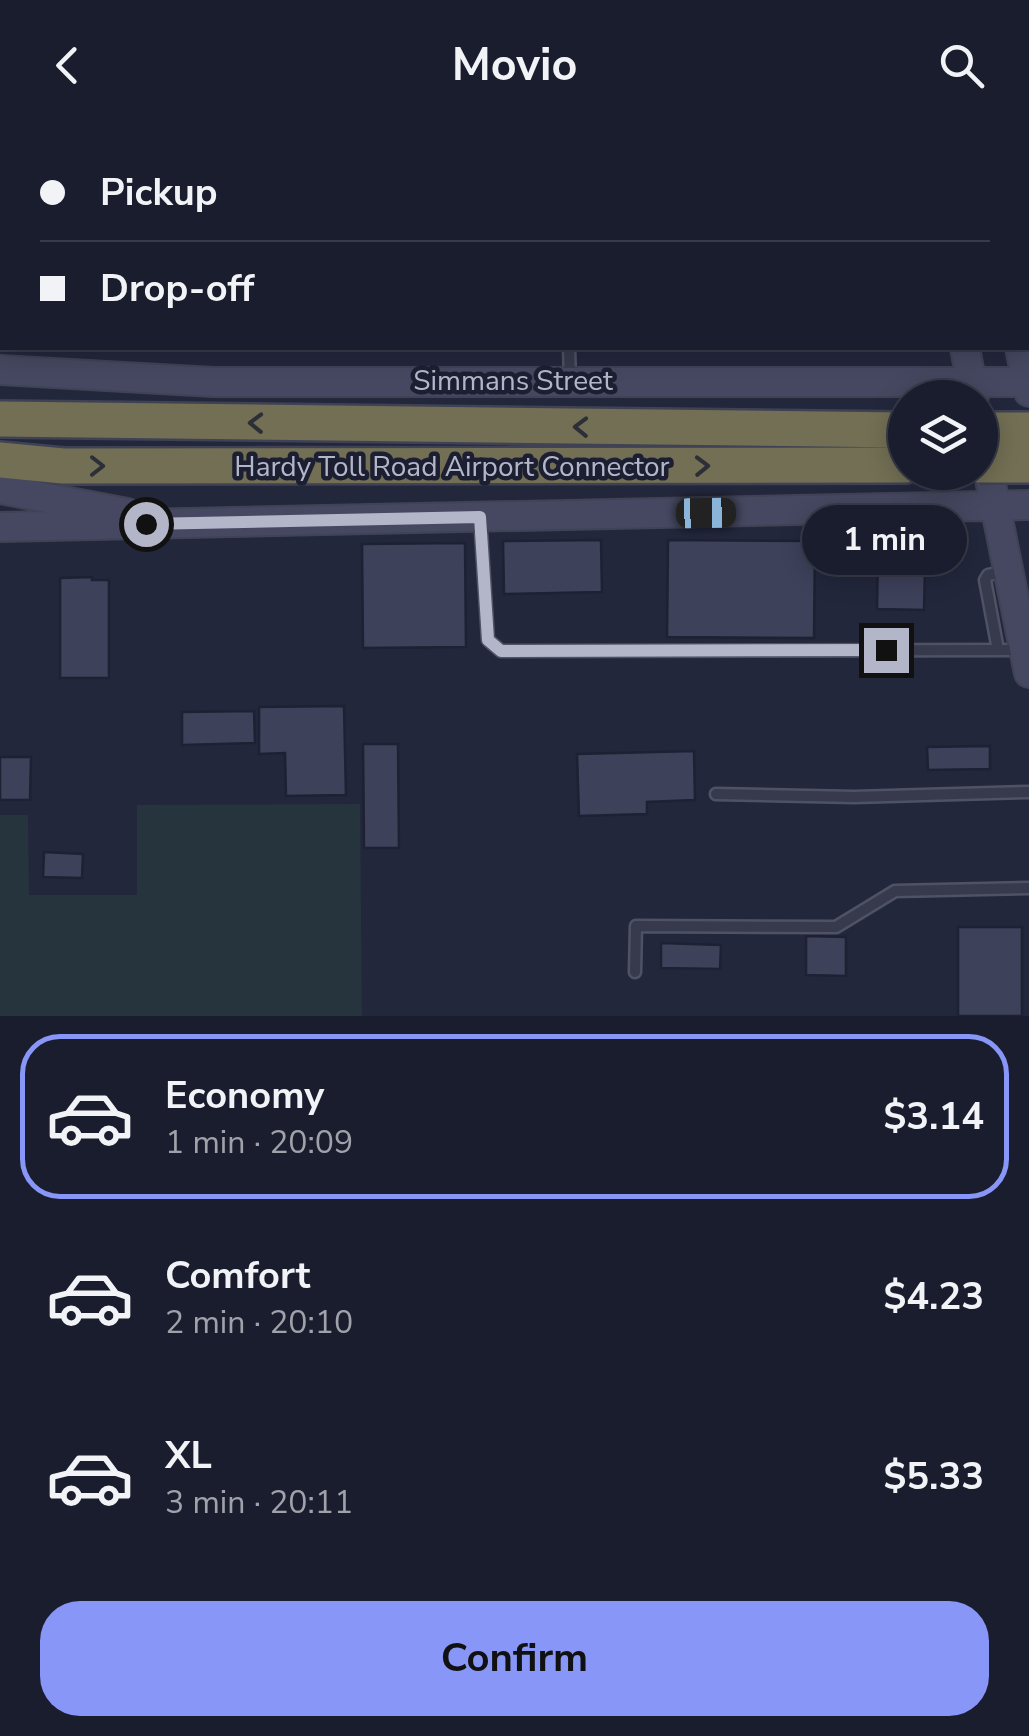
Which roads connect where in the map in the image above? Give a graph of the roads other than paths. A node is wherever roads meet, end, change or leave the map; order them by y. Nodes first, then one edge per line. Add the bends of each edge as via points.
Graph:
1 (569, 350) edge
2 (965, 350) edge
3 (1020, 350) edge
4 (0, 370) edge
5 (570, 380) junction
6 (971, 380) edge
7 (1028, 387) edge
8 (888, 388) edge
9 (998, 389) edge
10 (0, 420) edge
11 (998, 429) edge
12 (888, 430) edge
13 (1029, 430) edge
14 (0, 460) edge
15 (888, 464) edge
16 (998, 465) edge
17 (1029, 466) edge
18 (0, 489) edge
19 (991, 490) edge
20 (1029, 506) edge
21 (994, 507) junction
22 (182, 523) junction
23 (0, 527) edge
24 (480, 527) junction
25 (1017, 658) edge
26 (1029, 792) edge
27 (716, 794) dead end
28 (1029, 888) edge
29 (635, 972) dead end

1 - 5 lane
2 - 6 main road
3 - 7 main road
4 - 5 main road, Simmans Street via 214,382
5 - 8 main road, Simmans Street
7 - 9 main road, Simmans Street
12 -> 10 highway, Hardy Toll Road Airport Connector
11 - 13 highway, bridge
14 -> 15 highway, Hardy Toll Road Airport Connector via 430,468
16 - 17 highway, bridge
18 - 22 main road
19 - 21 main road
20 - 21 main road
21 - 24 main road
21 - 25 main road
22 - 23 main road
22 - 24 main road
24 - 25 lane via 488,640 501,651
26 - 27 lane
28 - 29 lane via 894,891 836,927 636,926

